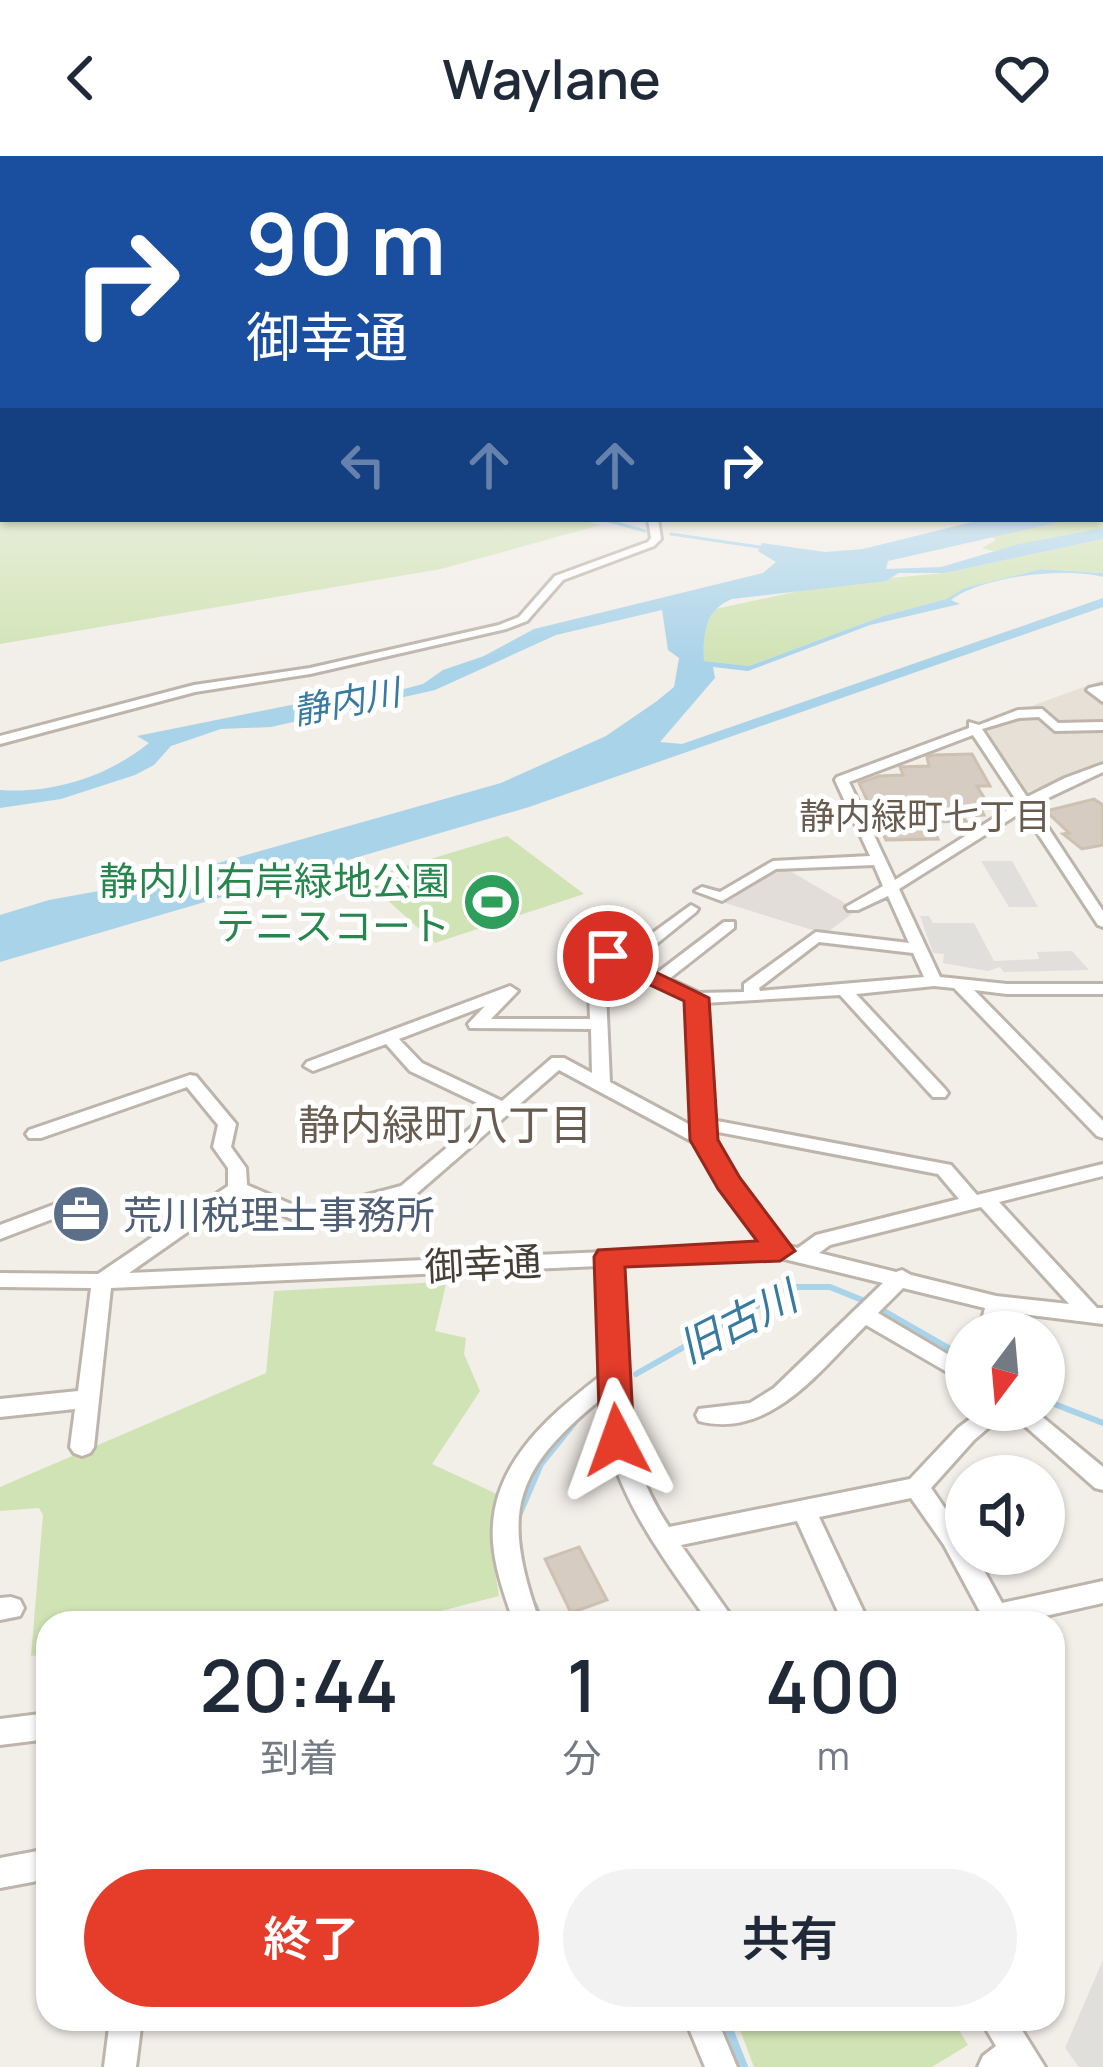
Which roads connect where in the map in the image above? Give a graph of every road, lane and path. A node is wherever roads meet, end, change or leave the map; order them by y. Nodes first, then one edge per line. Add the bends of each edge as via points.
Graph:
1 (653, 522) edge
2 (1103, 726) edge
3 (975, 728) junction
4 (0, 740) edge
5 (1103, 768) edge
6 (1026, 805) junction
7 (879, 860) junction
8 (892, 890) junction
9 (702, 891) dead end
10 (1097, 903) edge
11 (853, 907) dead end
12 (692, 909) dead end
13 (1103, 922) edge
14 (729, 925) dead end
15 (918, 949) junction
16 (623, 963) junction
17 (659, 979) junction
18 (934, 981) junction
19 (959, 984) junction
20 (842, 988) junction
21 (1094, 990) edge
22 (754, 997) junction
23 (696, 998) junction
24 (1103, 1003) edge
25 (597, 1024) junction
26 (389, 1038) junction
27 (313, 1066) dead end
28 (601, 1085) junction
29 (939, 1093) dead end
30 (501, 1107) junction
31 (705, 1132) junction
32 (1103, 1132) edge
33 (35, 1134) dead end
34 (1103, 1170) edge
35 (238, 1188) junction
36 (980, 1201) junction
37 (77, 1202) dead end
38 (0, 1232) edge
39 (780, 1251) junction
40 (804, 1254) junction
41 (609, 1257) junction
42 (902, 1276) junction
43 (0, 1280) edge
44 (102, 1281) junction
45 (996, 1303) junction
46 (869, 1309) junction
47 (995, 1311) edge
48 (1097, 1316) edge
49 (945, 1361) edge
50 (613, 1378) junction
51 (87, 1399) junction
52 (0, 1408) edge
53 (706, 1414) dead end
54 (970, 1431) edge
55 (1044, 1431) edge
56 (82, 1447) dead end
57 (1103, 1480) edge
58 (917, 1487) junction
59 (804, 1510) junction
60 (665, 1538) junction
61 (1103, 1592) edge
62 (522, 1611) edge
63 (715, 1611) edge
64 (850, 1611) edge
65 (993, 1611) edge
66 (1018, 1611) edge
67 (36, 1728) edge
68 (0, 1732) edge
69 (36, 1866) edge
70 (0, 1873) edge
71 (124, 2031) edge
72 (706, 2031) edge
73 (1001, 2031) edge
74 (1013, 2061) edge
75 (120, 2067) edge
76 (721, 2067) edge

1 - 4 street via 651,544 559,578 523,619 502,627 212,685
2 - 3 street via 1055,727 1042,712
3 - 6 street
3 - 7 street via 842,780
5 - 6 street
6 - 8 street
6 - 10 street
7 - 8 street
7 - 9 street via 773,866 722,897
8 - 11 street
8 - 15 street
10 - 13 street
12 - 16 street
14 - 17 street
15 - 18 street
15 - 22 street via 816,937 750,987
16 - 17 street
16 - 25 street via 608,956 597,971
17 - 23 street
18 - 19 street
18 - 20 street
19 - 21 street
19 - 32 street
20 - 22 street
20 - 29 street
21 - 24 street
22 - 23 street
23 - 31 street
25 - 26 street via 476,1024 510,991
25 - 28 street
26 - 27 street
26 - 30 street via 416,1067
28 - 30 street via 558,1062
28 - 31 street
30 - 35 street via 408,1190 305,1218
31 - 36 street via 944,1169
31 - 39 street via 728,1183
33 - 35 street via 190,1080 227,1124 222,1147 237,1168
34 - 36 street
35 - 44 street
36 - 40 street via 823,1240
36 - 48 street
37 - 38 street
39 - 40 street, 御幸通
39 - 41 street, 御幸通
40 - 42 street, 御幸通
41 - 44 street, 御幸通
41 - 50 street
42 - 45 street, 御幸通
42 - 46 street
43 - 44 street, 御幸通
44 - 51 street
45 - 47 street
45 - 48 street, 御幸通
46 - 49 street
46 - 53 street via 782,1394 754,1411
50 - 60 street via 623,1462
50 - 62 street via 550,1427 511,1487 505,1565
51 - 52 street
51 - 56 street
54 - 58 street
55 - 57 street
58 - 59 street
58 - 65 street
59 - 60 street
59 - 64 street
60 - 63 street
61 - 66 street
67 - 68 street
69 - 70 street
71 - 75 street
72 - 76 street
73 - 74 street

